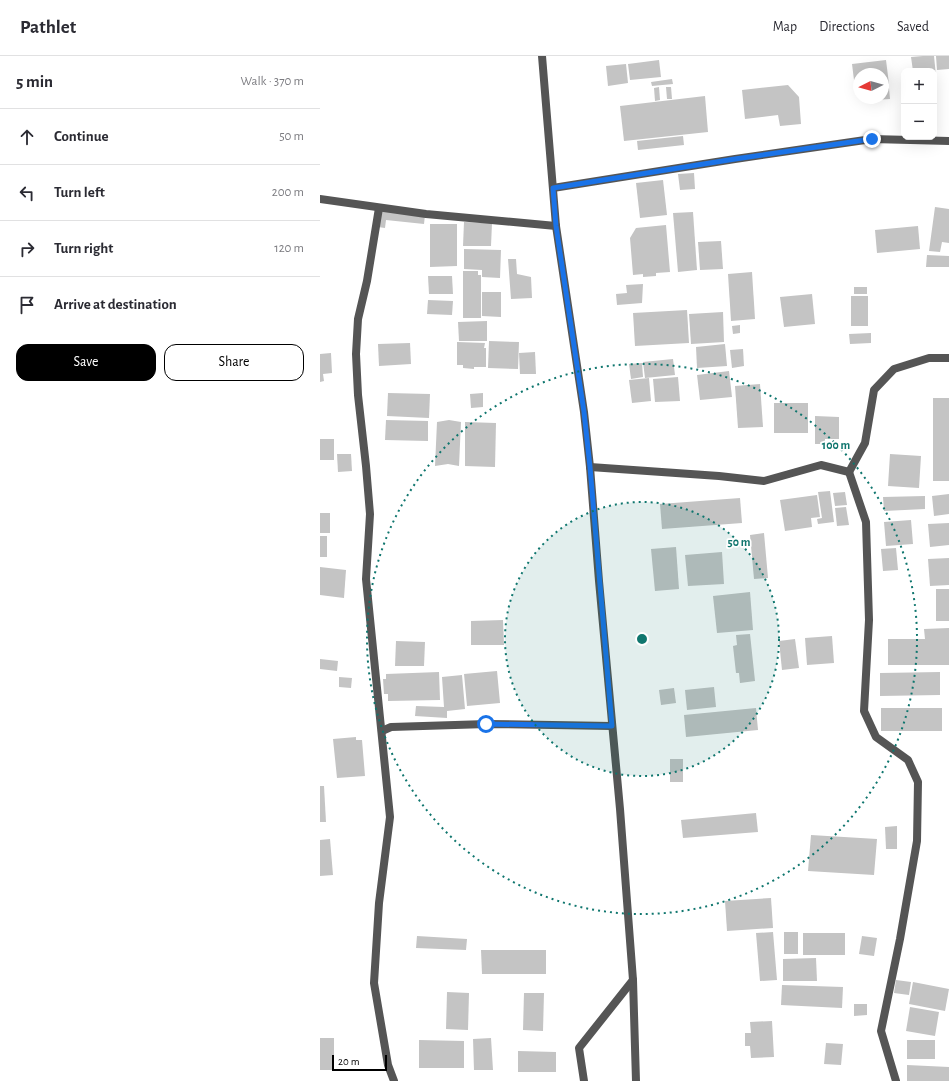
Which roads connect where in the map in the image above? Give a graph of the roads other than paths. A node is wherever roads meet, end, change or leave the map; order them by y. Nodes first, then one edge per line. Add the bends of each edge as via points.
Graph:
1 (542, 56) edge
2 (949, 141) edge
3 (553, 188) junction
4 (320, 199) edge
5 (379, 208) junction
6 (556, 226) junction
7 (949, 358) edge
8 (590, 467) junction
9 (849, 472) junction
10 (612, 726) junction
11 (382, 731) junction
12 (633, 980) junction
13 (394, 1081) edge
14 (584, 1081) edge
15 (636, 1081) edge
16 (896, 1081) edge

1 - 3 street
2 - 3 street via 872,139
3 - 6 street
4 - 5 street
5 - 6 street
5 - 11 street via 358,320 356,354 370,514 366,579
6 - 8 street
7 - 9 street via 929,358 894,369 874,390 865,443
8 - 9 street via 764,481 821,465
8 - 10 street
9 - 16 street via 866,522 869,620 864,711 876,737 908,760 918,782 917,841 900,939 880,1031
10 - 11 street via 486,724 391,727
10 - 12 street
11 - 13 street via 390,817 379,903 374,983 388,1065
12 - 14 street via 579,1048
12 - 15 street

